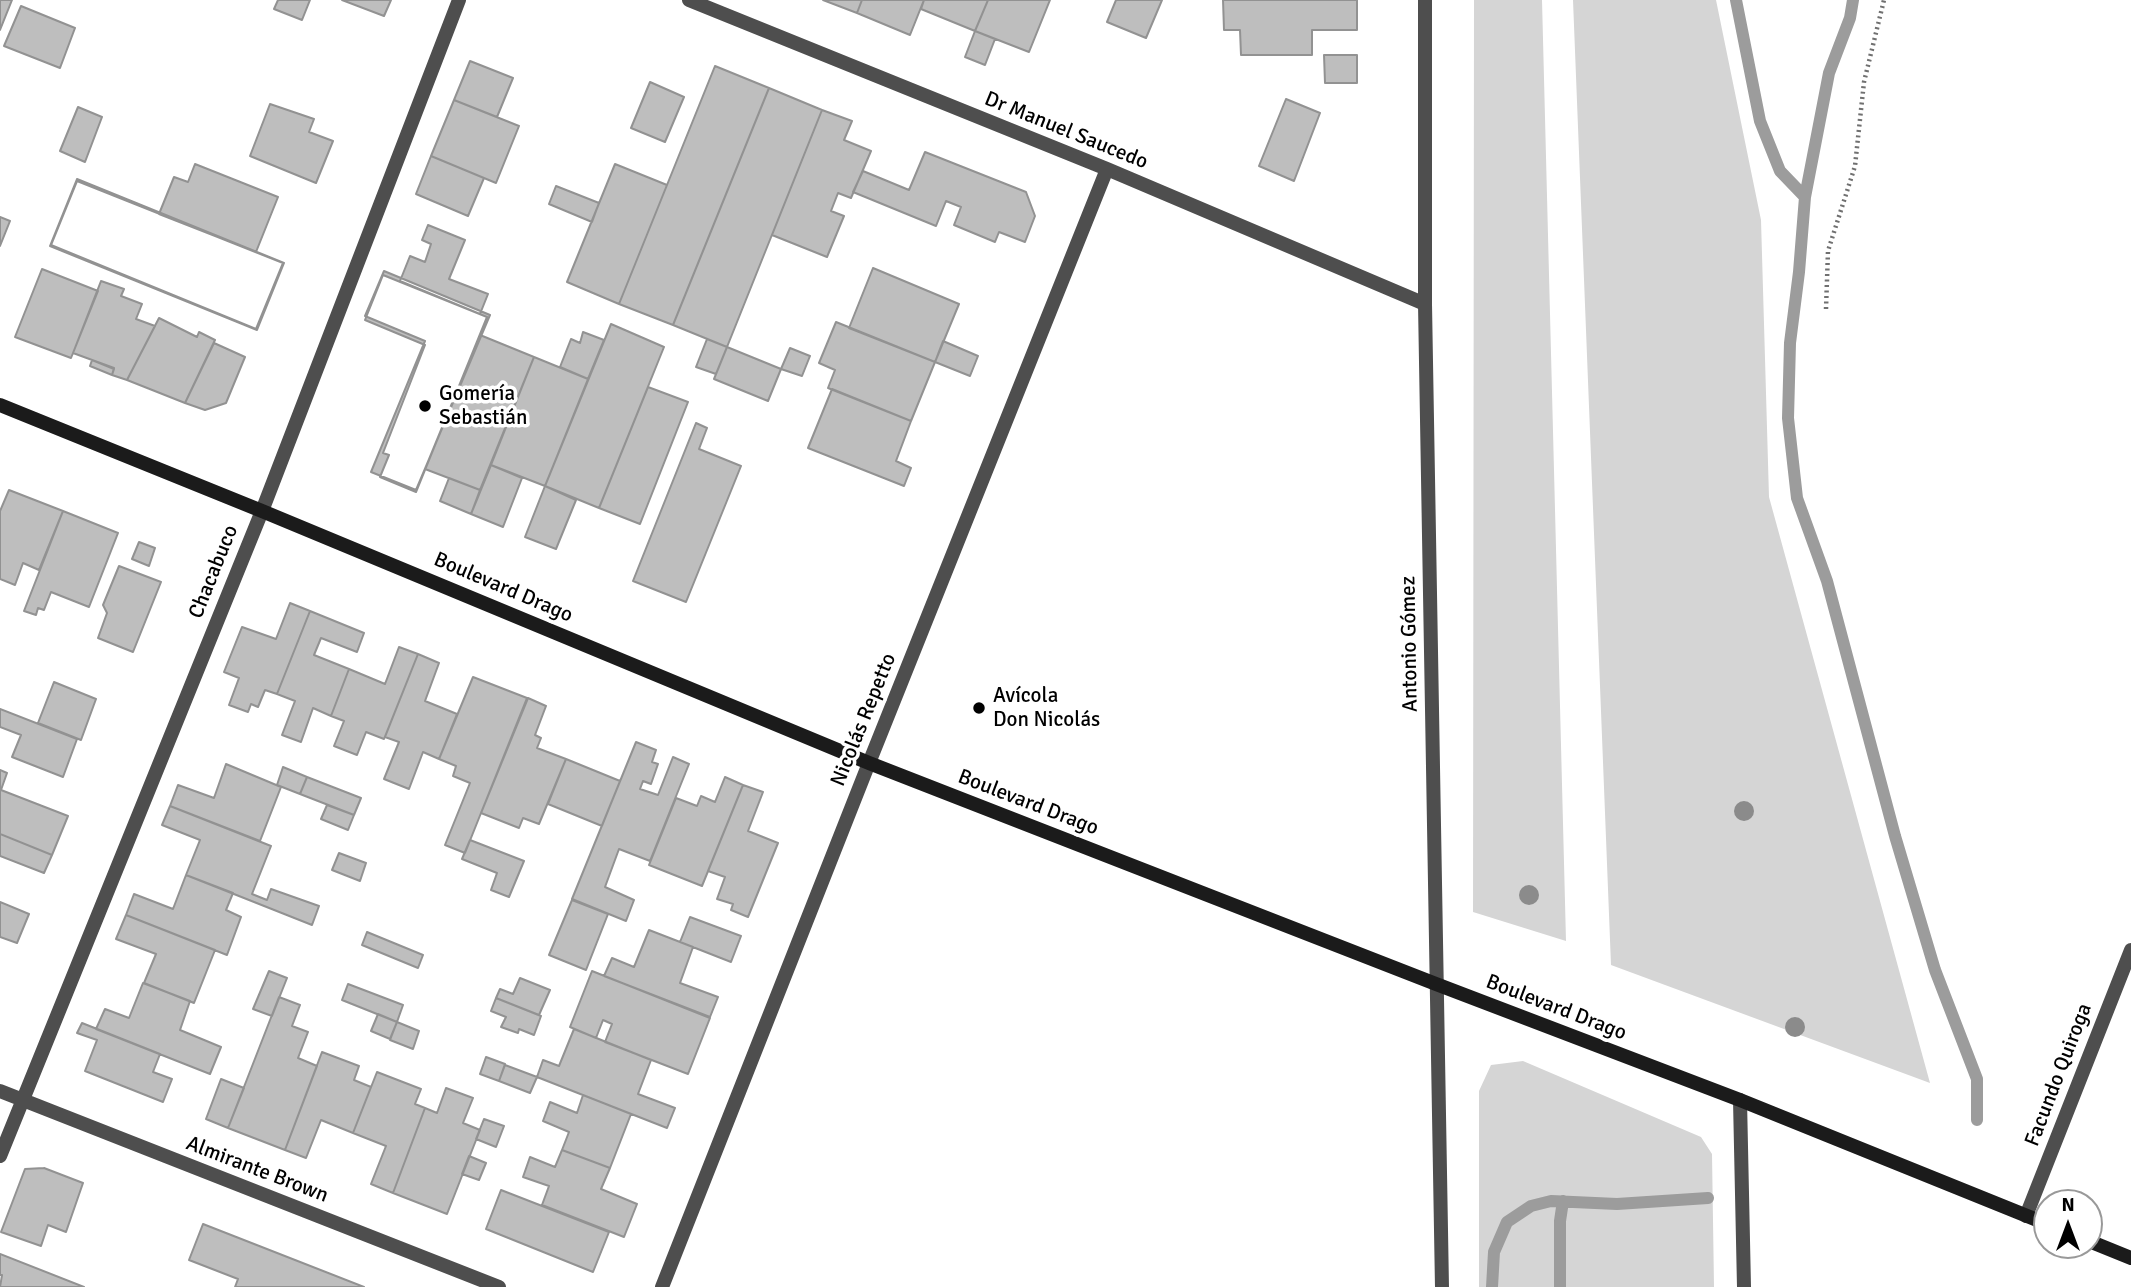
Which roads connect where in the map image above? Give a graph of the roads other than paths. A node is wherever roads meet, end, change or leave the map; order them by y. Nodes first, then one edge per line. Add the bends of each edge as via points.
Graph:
1 (459, 0) edge
2 (689, 0) edge
3 (1425, 0) edge
4 (1107, 169) junction
5 (1426, 304) junction
6 (0, 404) edge
7 (261, 511) junction
8 (869, 763) junction
9 (2131, 950) edge
10 (1436, 985) junction
11 (0, 1091) edge
12 (23, 1100) junction
13 (1740, 1100) junction
14 (0, 1156) edge
15 (2026, 1216) junction
16 (2033, 1219) edge
17 (2103, 1247) edge
18 (2131, 1258) edge
19 (499, 1287) edge
20 (662, 1287) edge
21 (1441, 1287) edge
22 (1744, 1287) edge

1 - 7 street, Chacabuco
2 - 4 street, Dr Manuel Saucedo
3 - 5 street, Antonio Gómez
4 - 5 street, Dr Manuel Saucedo
4 - 8 street, Nicolás Repetto
5 - 10 street, Antonio Gómez
6 - 7 main road, Boulevard Drago
7 - 8 main road, Boulevard Drago
7 - 12 street, Chacabuco
8 - 10 main road, Boulevard Drago
8 - 20 street, Nicolás Repetto
9 - 15 street, Facundo Quiroga
10 - 13 main road, Boulevard Drago
10 - 21 street, Antonio Gómez
11 - 12 street, Almirante Brown
12 - 14 street, Chacabuco
12 - 19 street, Almirante Brown
13 - 15 main road, Boulevard Drago
13 - 22 street
15 - 16 main road, Boulevard Drago
17 - 18 main road

